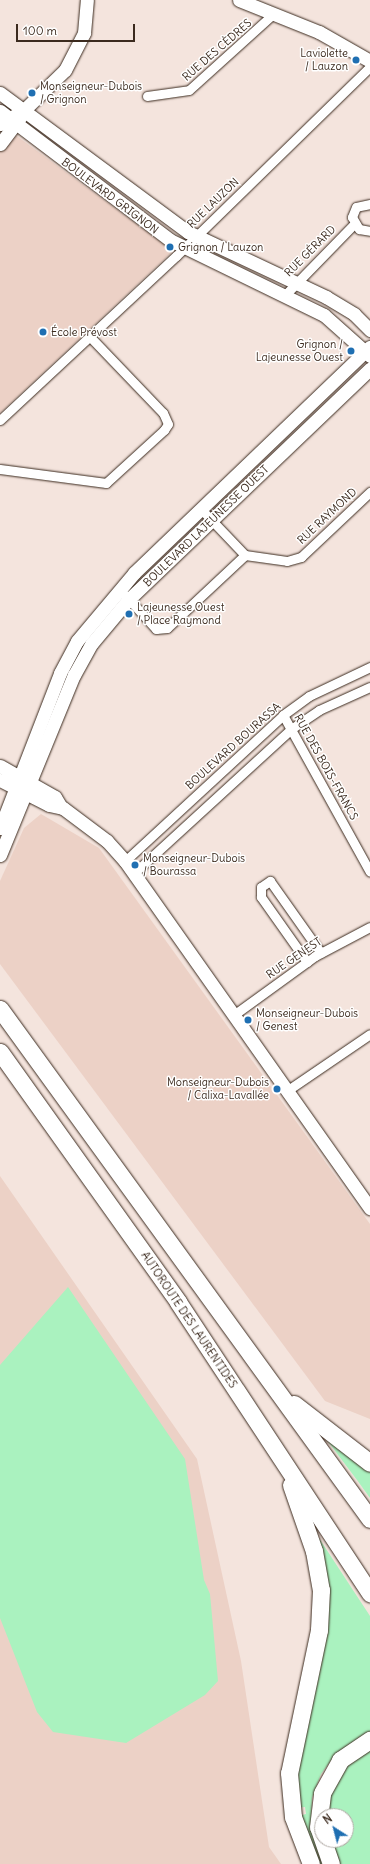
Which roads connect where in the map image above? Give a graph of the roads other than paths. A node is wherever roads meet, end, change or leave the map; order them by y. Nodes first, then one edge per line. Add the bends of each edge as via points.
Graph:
1 (87, 0) edge
2 (239, 0) edge
3 (273, 14) junction
4 (370, 61) edge
5 (370, 67) edge
6 (0, 93) edge
7 (147, 96) dead end
8 (24, 110) junction
9 (6, 119) edge
10 (0, 144) edge
11 (370, 204) edge
12 (354, 224) junction
13 (370, 230) edge
14 (196, 236) junction
15 (184, 249) junction
16 (296, 282) junction
17 (284, 296) junction
18 (370, 330) edge
19 (90, 337) junction
20 (369, 352) edge
21 (370, 369) edge
22 (0, 420) edge
23 (0, 468) edge
24 (370, 492) edge
25 (201, 509) junction
26 (211, 520) junction
27 (245, 555) junction
28 (119, 588) junction
29 (128, 600) junction
30 (370, 667) edge
31 (370, 687) edge
32 (283, 715) junction
33 (291, 729) junction
34 (0, 766) edge
35 (0, 780) edge
36 (23, 786) junction
37 (0, 828) edge
38 (0, 855) edge
39 (125, 861) junction
40 (370, 872) edge
41 (134, 873) junction
42 (370, 927) edge
43 (321, 953) junction
44 (307, 962) junction
45 (235, 1014) junction
46 (4, 1015) edge
47 (370, 1034) edge
48 (3, 1056) edge
49 (288, 1090) junction
50 (370, 1208) edge
51 (274, 1388) junction
52 (280, 1456) junction
53 (370, 1463) edge
54 (370, 1519) edge
55 (370, 1593) edge
56 (370, 1740) edge
57 (311, 1864) edge
58 (331, 1864) edge

1 - 8 street via 84,33 74,56
2 - 3 street
3 - 4 street via 319,32
3 - 7 street, RUE DES CÈDRES via 189,90
5 - 14 street, RUE LAUZON
6 - 8 street, BOULEVARD GRIGNON
8 - 9 street
8 - 14 street, BOULEVARD GRIGNON
9 - 10 street
9 - 15 street, BOULEVARD GRIGNON
11 - 12 street, RUE GÉRARD via 356,207
12 - 13 street via 359,229
12 - 16 street, RUE GÉRARD
14 - 15 street, RUE LAUZON
14 - 16 street, BOULEVARD GRIGNON
15 - 17 street, BOULEVARD GRIGNON
15 - 19 street, RUE LAUZON
16 - 17 street, RUE GÉRARD
16 - 18 street, BOULEVARD GRIGNON via 343,306
17 - 20 street, BOULEVARD GRIGNON via 333,321
19 - 22 street, RUE LAUZON
19 - 23 street via 163,413 168,424 164,430 106,483
20 - 25 street, BOULEVARD LAJEUNESSE OUEST
21 - 26 street, BOULEVARD LAJEUNESSE OUEST
24 - 27 street, RUE RAYMOND via 301,557 277,561
25 - 26 street
25 - 28 street, BOULEVARD LAJEUNESSE OUEST
26 - 27 street
26 - 29 street, BOULEVARD LAJEUNESSE OUEST
27 - 29 street via 167,628 156,629
28 - 29 street
28 - 36 street, BOULEVARD LAJEUNESSE OUEST via 66,658
29 - 36 street, BOULEVARD LAJEUNESSE OUEST via 81,660
30 - 32 street, BOULEVARD BOURASSA via 309,696
31 - 33 street via 319,710
32 - 33 street, RUE DES BOIS-FRANCS
32 - 39 street, BOULEVARD BOURASSA
33 - 40 street, RUE DES BOIS-FRANCS
33 - 41 street
34 - 36 street
35 - 36 street
36 - 37 street, BOULEVARD LAJEUNESSE OUEST
36 - 38 street, BOULEVARD LAJEUNESSE OUEST
36 - 39 street via 55,797 61,807 107,841
39 - 41 street
41 - 45 street
42 - 43 street, RUE GENEST
43 - 44 street, RUE GENEST
43 - 44 street via 270,881 261,886 262,897
44 - 45 street, RUE GENEST
45 - 49 street
46 - 51 highway
47 - 49 street
48 - 52 highway, AUTOROUTE DES LAURENTIDES via 159,1273
49 - 50 street
51 - 53 highway
51 - 54 highway
52 - 55 highway, AUTOROUTE DES LAURENTIDES
52 - 57 highway via 314,1551 320,1583 319,1630 289,1773 293,1818
56 - 58 highway via 340,1760 322,1793 318,1827

